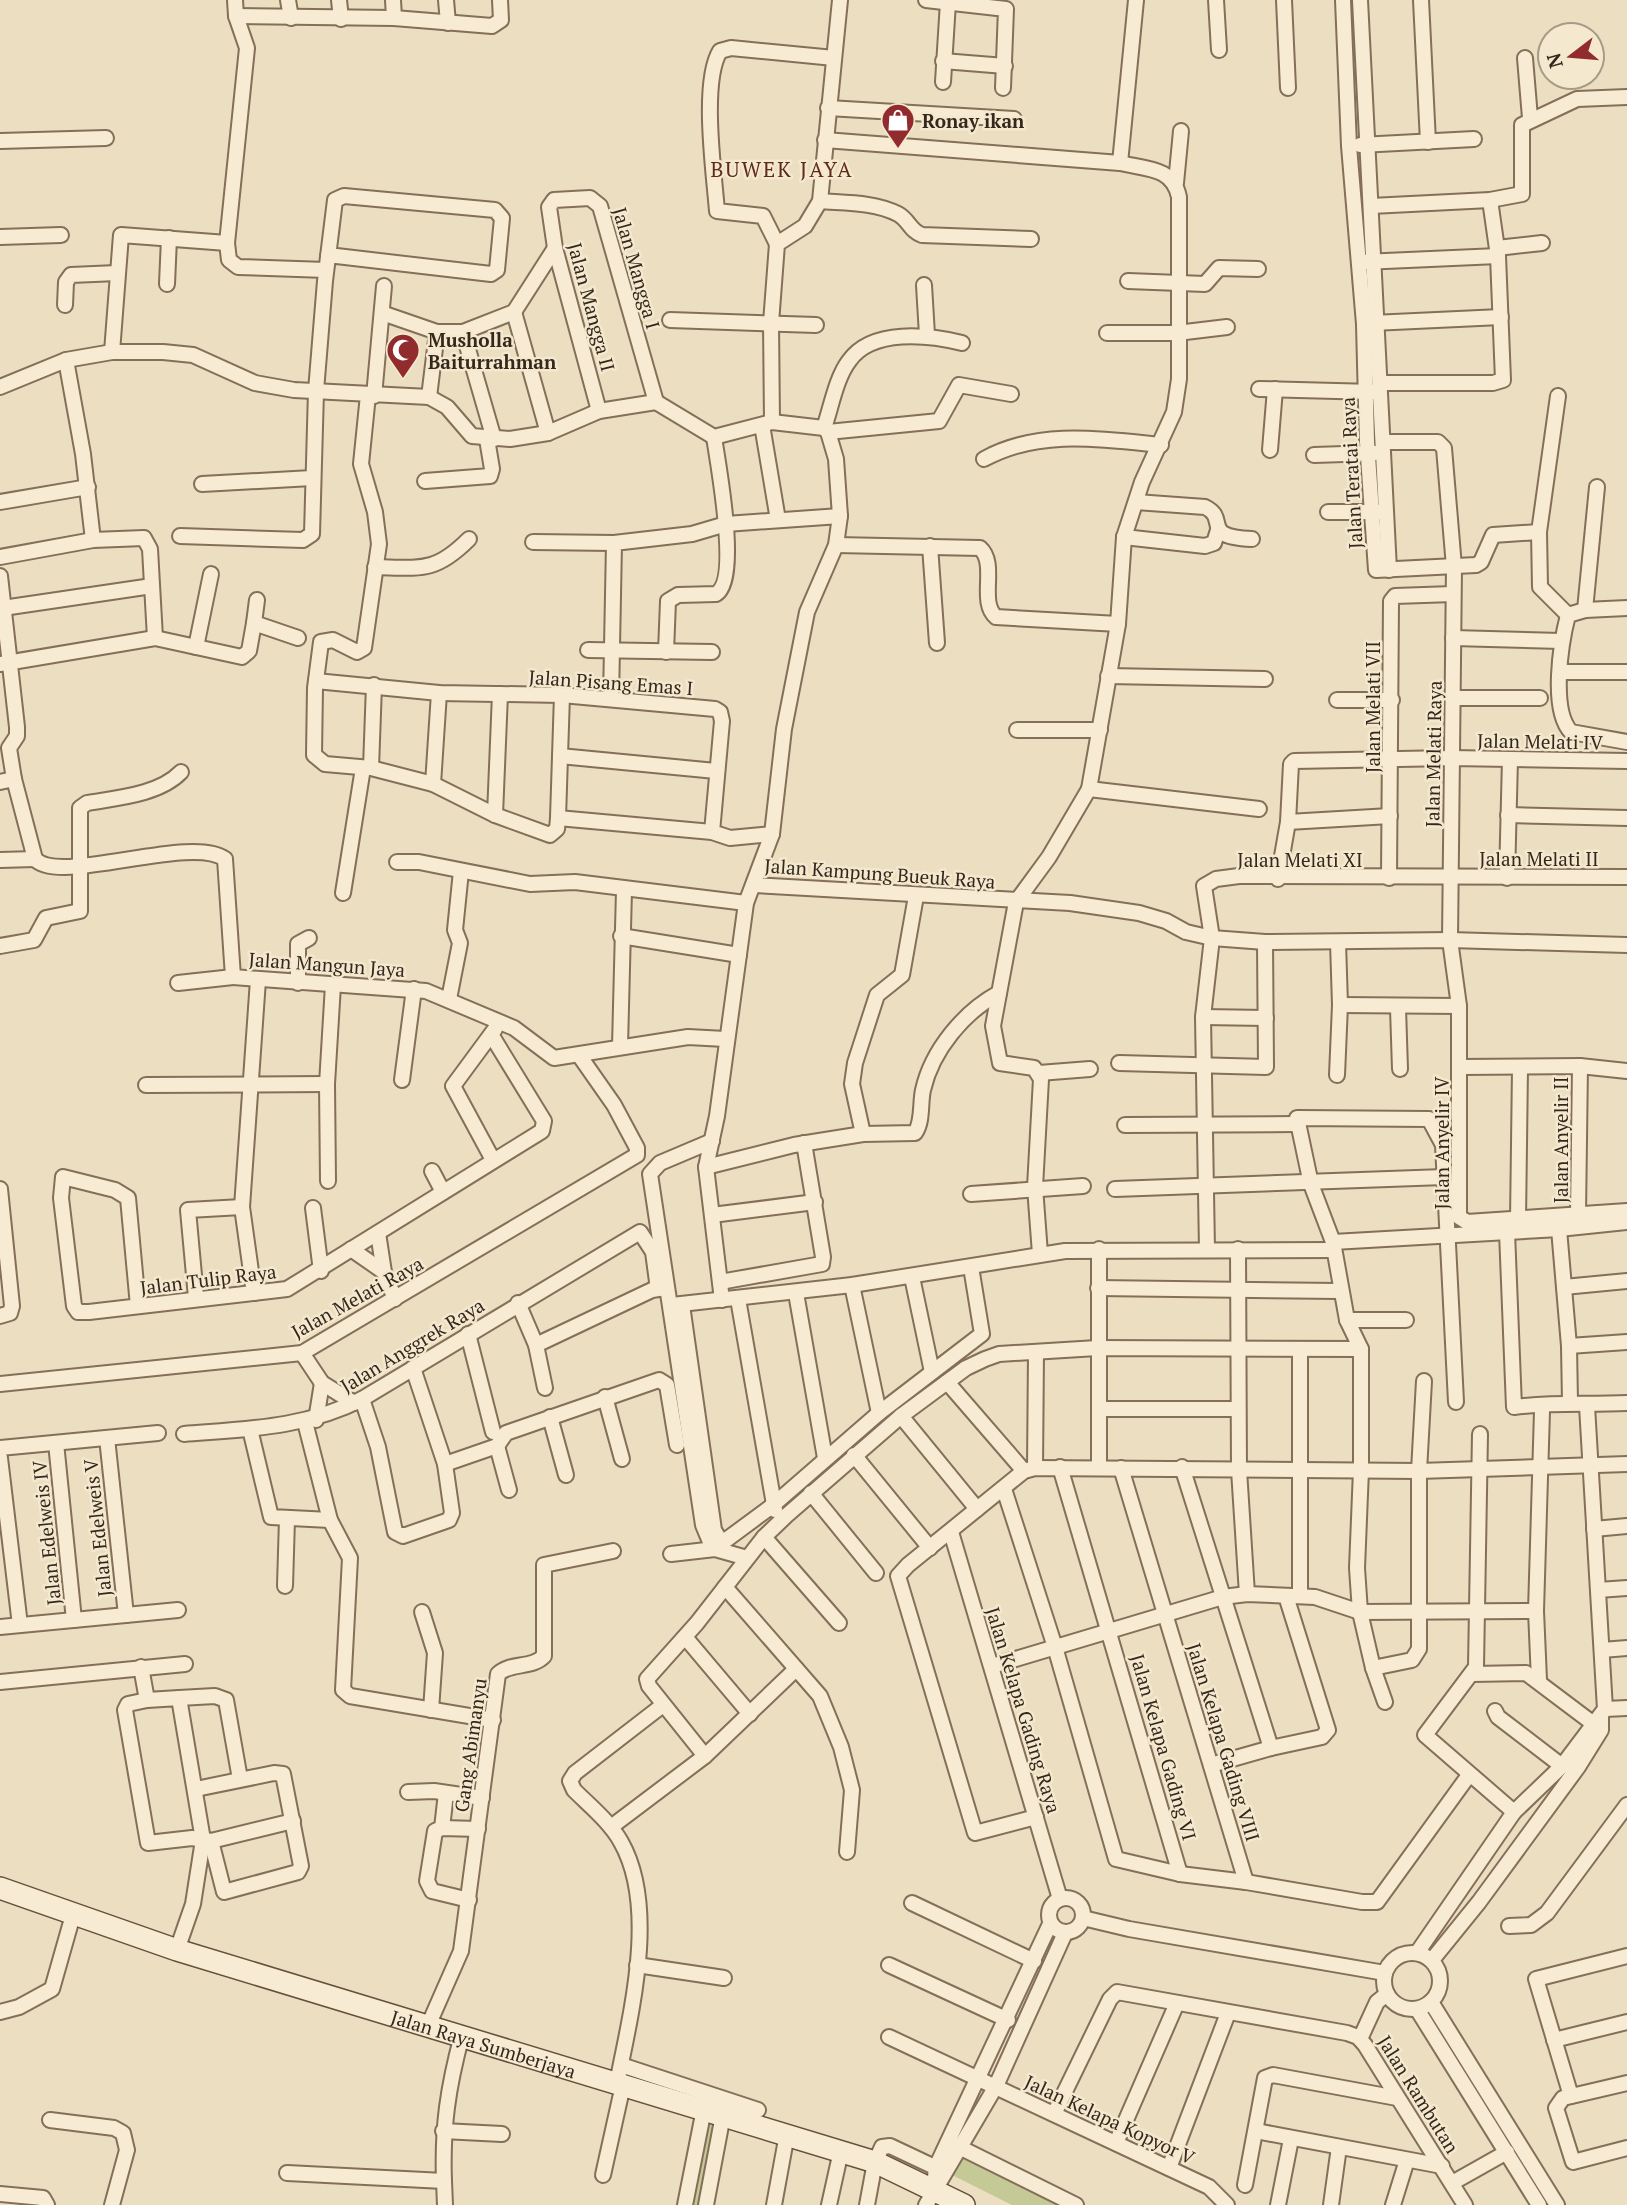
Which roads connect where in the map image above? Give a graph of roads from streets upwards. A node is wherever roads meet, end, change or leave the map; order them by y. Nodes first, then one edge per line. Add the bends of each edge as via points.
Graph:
1 (235, 0) edge
2 (288, 0) edge
3 (339, 0) edge
4 (393, 0) edge
5 (446, 0) edge
6 (499, 0) edge
7 (840, 0) edge
8 (926, 0) edge
9 (1216, 0) edge
10 (1284, 0) edge
11 (1343, 0) edge
12 (1360, 0) edge
13 (1421, 0) edge
14 (948, 2) junction
15 (1136, 4) edge
16 (236, 16) junction
17 (291, 18) junction
18 (394, 18) junction
19 (341, 19) junction
20 (448, 23) junction
21 (1219, 50) dead end
22 (834, 58) junction
23 (1525, 58) dead end
24 (943, 61) junction
25 (1004, 66) junction
26 (943, 82) dead end
27 (1003, 88) dead end
28 (1288, 88) dead end
29 (1627, 97) edge
30 (828, 108) junction
31 (1530, 118) junction
32 (1014, 120) dead end
33 (1181, 131) dead end
34 (106, 138) dead end
35 (1474, 139) dead end
36 (0, 141) edge
37 (825, 141) junction
38 (1428, 142) junction
39 (1367, 145) junction
40 (1349, 146) junction
41 (1120, 163) junction
42 (1176, 183) junction
43 (1490, 200) junction
44 (820, 201) junction
45 (1371, 206) junction
46 (549, 212) joint
47 (61, 235) dead end
48 (0, 237) edge
49 (169, 238) junction
50 (1031, 239) dead end
51 (228, 243) junction
52 (1542, 243) dead end
53 (777, 244) junction
54 (555, 248) junction
55 (1497, 252) junction
56 (327, 262) junction
57 (1365, 262) junction
58 (1258, 268) dead end
59 (117, 273) junction
60 (1128, 281) dead end
61 (167, 284) dead end
62 (1177, 284) junction
63 (924, 285) dead end
64 (384, 286) dead end
65 (65, 305) dead end
66 (513, 312) junction
67 (382, 313) junction
68 (1501, 317) junction
69 (670, 320) dead end
70 (771, 323) junction
71 (1379, 323) junction
72 (1364, 324) junction
73 (816, 325) dead end
74 (1227, 327) dead end
75 (437, 332) junction
76 (463, 332) junction
77 (1177, 332) junction
78 (1107, 333) dead end
79 (927, 335) junction
80 (962, 343) dead end
81 (112, 352) junction
82 (65, 360) junction
83 (0, 387) edge
84 (1382, 388) junction
85 (1259, 389) dead end
86 (1275, 389) junction
87 (316, 391) junction
88 (1365, 391) junction
89 (1011, 394) dead end
90 (371, 395) junction
91 (1558, 396) dead end
92 (429, 397) junction
93 (656, 402) junction
94 (599, 411) junction
95 (767, 423) junction
96 (826, 430) junction
97 (548, 433) junction
98 (714, 437) junction
99 (490, 439) junction
100 (1161, 446) junction
101 (1385, 447) junction
102 (1270, 450) dead end
103 (1368, 453) junction
104 (1314, 455) dead end
105 (984, 459) dead end
106 (312, 478) junction
107 (425, 481) dead end
108 (202, 484) dead end
109 (88, 487) junction
110 (1597, 487) dead end
111 (0, 502) edge
112 (1136, 502) junction
113 (1328, 512) dead end
114 (1371, 512) junction
115 (1387, 512) junction
116 (840, 516) junction
117 (778, 520) junction
118 (726, 524) junction
119 (1218, 530) junction
120 (1539, 532) junction
121 (180, 536) dead end
122 (1124, 537) junction
123 (469, 539) dead end
124 (1252, 539) dead end
125 (93, 540) junction
126 (533, 542) dead end
127 (614, 543) junction
128 (836, 545) junction
129 (930, 547) junction
130 (0, 557) edge
131 (376, 567) junction
132 (1454, 567) junction
133 (1389, 570) junction
134 (211, 574) dead end
135 (0, 576) edge
136 (152, 586) junction
137 (1453, 594) junction
138 (257, 600) dead end
139 (3, 608) junction
140 (1627, 608) edge
141 (1585, 610) junction
142 (1568, 615) junction
143 (254, 623) junction
144 (1118, 624) junction
145 (155, 638) junction
146 (298, 638) dead end
147 (1453, 638) junction
148 (1561, 641) junction
149 (937, 643) dead end
150 (197, 647) junction
151 (588, 650) dead end
152 (612, 651) junction
153 (666, 652) junction
154 (712, 652) dead end
155 (4, 663) edge
156 (1560, 672) junction
157 (1627, 672) edge
158 (1108, 676) junction
159 (1265, 679) dead end
160 (316, 681) junction
161 (374, 685) junction
162 (439, 693) junction
163 (500, 694) junction
164 (562, 695) junction
165 (1453, 698) junction
166 (1540, 698) dead end
167 (611, 699) junction
168 (1337, 700) dead end
169 (1392, 700) junction
170 (1017, 730) dead end
171 (1100, 730) junction
172 (1627, 742) edge
173 (560, 756) junction
174 (1451, 758) junction
175 (1510, 759) junction
176 (1391, 760) junction
177 (1627, 761) edge
178 (367, 768) junction
179 (716, 771) junction
180 (181, 772) dead end
181 (7, 780) edge
182 (433, 784) junction
183 (1089, 789) junction
184 (1259, 808) dead end
185 (1508, 815) junction
186 (495, 816) junction
187 (1390, 816) junction
188 (558, 818) junction
189 (1627, 818) edge
190 (1289, 822) junction
191 (712, 832) junction
192 (772, 834) junction
193 (35, 859) junction
194 (0, 860) edge
195 (397, 862) dead end
196 (79, 865) junction
197 (461, 871) junction
198 (1627, 877) edge
199 (1278, 878) junction
200 (1389, 878) junction
201 (1450, 878) junction
202 (1507, 878) junction
203 (754, 885) junction
204 (624, 890) junction
205 (343, 893) dead end
206 (916, 896) junction
207 (1016, 902) junction
208 (746, 903) junction
209 (621, 936) junction
210 (309, 938) dead end
211 (1212, 938) junction
212 (1450, 940) junction
213 (1265, 942) junction
214 (1338, 942) junction
215 (1627, 945) edge
216 (0, 946) edge
217 (739, 955) junction
218 (233, 977) junction
219 (258, 980) junction
220 (178, 983) dead end
221 (298, 983) junction
222 (333, 985) junction
223 (414, 989) junction
224 (999, 993) junction
225 (449, 999) junction
226 (1340, 1005) junction
227 (1459, 1006) junction
228 (1398, 1007) junction
229 (1203, 1017) junction
230 (1266, 1018) junction
231 (495, 1029) junction
232 (725, 1039) junction
233 (620, 1046) junction
234 (579, 1055) junction
235 (1119, 1063) dead end
236 (1203, 1065) junction
237 (1580, 1066) junction
238 (1460, 1068) junction
239 (1520, 1068) junction
240 (1090, 1069) dead end
241 (1400, 1069) dead end
242 (1627, 1071) edge
243 (1040, 1073) junction
244 (1337, 1075) dead end
245 (402, 1080) dead end
246 (252, 1084) junction
247 (327, 1084) junction
248 (146, 1085) dead end
249 (1297, 1121) junction
250 (1125, 1125) dead end
251 (1205, 1126) junction
252 (863, 1134) junction
253 (712, 1141) junction
254 (804, 1143) junction
255 (493, 1160) junction
256 (706, 1167) junction
257 (432, 1171) dead end
258 (1444, 1177) junction
259 (328, 1181) dead end
260 (1311, 1184) junction
261 (1083, 1185) dead end
262 (1206, 1186) junction
263 (1035, 1187) junction
264 (0, 1189) edge
265 (1115, 1189) dead end
266 (443, 1192) junction
267 (971, 1194) dead end
268 (815, 1202) junction
269 (242, 1207) junction
270 (313, 1208) dead end
271 (1627, 1211) edge
272 (1578, 1214) junction
273 (712, 1215) junction
274 (1518, 1220) junction
275 (1627, 1222) edge
276 (1559, 1230) junction
277 (1507, 1232) junction
278 (377, 1233) junction
279 (1446, 1236) junction
280 (1334, 1246) junction
281 (1099, 1249) junction
282 (1238, 1249) junction
283 (1207, 1250) junction
284 (346, 1253) junction
285 (1040, 1254) junction
286 (971, 1267) junction
287 (321, 1271) junction
288 (384, 1272) junction
289 (912, 1277) junction
290 (1627, 1281) edge
291 (720, 1282) junction
292 (852, 1285) junction
293 (1564, 1287) junction
294 (664, 1288) junction
295 (1098, 1288) junction
296 (1238, 1291) junction
297 (1339, 1291) junction
298 (254, 1293) junction
299 (796, 1293) junction
300 (196, 1297) junction
301 (738, 1299) junction
302 (394, 1300) junction
303 (722, 1300) junction
304 (518, 1303) junction
305 (677, 1305) junction
306 (138, 1306) junction
307 (0, 1316) edge
308 (1347, 1320) junction
309 (1406, 1320) dead end
310 (468, 1334) junction
311 (1627, 1342) edge
312 (536, 1345) junction
313 (1569, 1346) junction
314 (1097, 1348) junction
315 (1239, 1349) junction
316 (1361, 1349) junction
317 (1300, 1350) junction
318 (1036, 1352) junction
319 (302, 1353) junction
320 (413, 1368) junction
321 (933, 1371) junction
322 (1424, 1381) dead end
323 (947, 1382) junction
324 (322, 1383) junction
325 (0, 1384) edge
326 (545, 1388) dead end
327 (605, 1397) junction
328 (358, 1401) junction
329 (1456, 1402) dead end
330 (1570, 1402) junction
331 (1627, 1403) edge
332 (1587, 1406) junction
333 (1099, 1409) junction
334 (1238, 1409) junction
335 (1542, 1411) dead end
336 (879, 1413) junction
337 (901, 1416) junction
338 (550, 1417) junction
339 (311, 1421) junction
340 (250, 1429) junction
341 (158, 1433) dead end
342 (184, 1434) dead end
343 (1480, 1434) dead end
344 (107, 1438) junction
345 (495, 1439) junction
346 (56, 1443) junction
347 (677, 1445) dead end
348 (0, 1448) edge
349 (854, 1455) junction
350 (0, 1458) edge
351 (825, 1458) junction
352 (622, 1459) dead end
353 (444, 1464) junction
354 (1627, 1464) edge
355 (1589, 1466) junction
356 (1060, 1467) junction
357 (1099, 1467) junction
358 (1182, 1467) junction
359 (1121, 1468) junction
360 (1298, 1468) junction
361 (1538, 1468) junction
362 (1030, 1469) junction
363 (1479, 1469) junction
364 (1239, 1470) junction
365 (1362, 1471) junction
366 (1419, 1471) junction
367 (566, 1475) dead end
368 (1004, 1489) junction
369 (509, 1490) dead end
370 (811, 1493) junction
371 (772, 1506) junction
372 (977, 1509) junction
373 (288, 1519) junction
374 (330, 1520) junction
375 (781, 1520) junction
376 (1627, 1526) edge
377 (1594, 1529) junction
378 (951, 1532) junction
379 (764, 1536) junction
380 (930, 1548) junction
381 (713, 1549) junction
382 (613, 1551) dead end
383 (671, 1553) dead end
384 (747, 1558) junction
385 (876, 1573) dead end
386 (285, 1586) dead end
387 (725, 1587) junction
388 (1627, 1588) edge
389 (1598, 1590) junction
390 (1247, 1594) junction
391 (1293, 1596) junction
392 (1223, 1597) junction
393 (178, 1610) dead end
394 (1418, 1610) junction
395 (1478, 1610) junction
396 (1536, 1611) junction
397 (422, 1612) dead end
398 (1360, 1612) junction
399 (1166, 1614) junction
400 (126, 1615) junction
401 (74, 1620) junction
402 (839, 1623) dead end
403 (20, 1625) junction
404 (0, 1627) edge
405 (1111, 1631) junction
406 (685, 1637) junction
407 (1055, 1647) junction
408 (1627, 1648) edge
409 (1602, 1650) junction
410 (184, 1664) dead end
411 (992, 1666) junction
412 (141, 1668) junction
413 (1373, 1668) junction
414 (796, 1669) junction
415 (1472, 1674) junction
416 (1539, 1680) junction
417 (0, 1682) edge
418 (178, 1698) junction
419 (147, 1700) junction
420 (1385, 1702) dead end
421 (663, 1705) junction
422 (1627, 1708) edge
423 (431, 1710) junction
424 (1494, 1711) dead end
425 (750, 1714) junction
426 (493, 1720) junction
427 (1600, 1720) junction
428 (1272, 1748) junction
429 (705, 1756) junction
430 (1211, 1765) junction
431 (1562, 1766) junction
432 (1469, 1775) junction
433 (240, 1779) junction
434 (196, 1789) junction
435 (408, 1792) dead end
436 (446, 1793) junction
437 (482, 1798) junction
438 (1627, 1805) edge
439 (1514, 1812) junction
440 (1036, 1817) junction
441 (293, 1821) junction
442 (611, 1827) junction
443 (442, 1828) junction
444 (478, 1829) junction
445 (207, 1841) junction
446 (847, 1852) dead end
447 (1180, 1874) junction
448 (1246, 1882) junction
449 (0, 1888) edge
450 (1060, 1899) junction
451 (469, 1900) junction
452 (912, 1903) dead end
453 (73, 1915) junction
454 (1083, 1918) junction
455 (1050, 1924) junction
456 (1509, 1926) dead end
457 (1065, 1933) junction
458 (177, 1950) junction
459 (1417, 1953) junction
460 (1627, 1956) edge
461 (1432, 1960) junction
462 (1034, 1961) junction
463 (637, 1965) junction
464 (889, 1965) dead end
465 (1385, 1973) junction
466 (724, 1978) dead end
467 (1387, 1994) junction
468 (1431, 2002) junction
469 (1177, 2003) junction
470 (1417, 2009) junction
471 (0, 2012) edge
472 (1228, 2013) junction
473 (1008, 2020) junction
474 (1627, 2022) edge
475 (428, 2026) junction
476 (462, 2035) junction
477 (1353, 2036) junction
478 (889, 2037) dead end
479 (1554, 2040) junction
480 (621, 2078) junction
481 (973, 2078) junction
482 (1627, 2083) edge
483 (996, 2086) junction
484 (1570, 2096) junction
485 (1397, 2098) junction
486 (758, 2110) dead end
487 (713, 2112) junction
488 (1054, 2114) junction
489 (50, 2120) dead end
490 (443, 2131) junction
491 (1256, 2131) junction
492 (502, 2134) dead end
493 (787, 2134) junction
494 (1291, 2139) junction
495 (948, 2140) junction
496 (1115, 2143) junction
497 (1339, 2147) junction
498 (962, 2148) junction
499 (1627, 2148) edge
500 (842, 2151) junction
501 (1507, 2152) junction
502 (1407, 2160) junction
503 (875, 2161) junction
504 (1442, 2166) junction
505 (1169, 2168) junction
506 (287, 2173) dead end
507 (603, 2175) dead end
508 (443, 2181) junction
509 (936, 2183) edge
510 (1452, 2183) junction
511 (1245, 2185) dead end
512 (0, 2194) edge
513 (47, 2205) edge
514 (112, 2205) edge
515 (445, 2205) edge
516 (685, 2205) edge
517 (706, 2205) edge
518 (774, 2205) edge
519 (829, 2205) edge
520 (867, 2205) edge
521 (964, 2205) edge
522 (1076, 2205) edge
523 (1227, 2205) edge
524 (1278, 2205) edge
525 (1331, 2205) edge
526 (1393, 2205) edge
527 (1465, 2205) edge
528 (1539, 2205) edge
529 (1557, 2205) edge

1 - 16 street
2 - 17 street
3 - 19 street
4 - 18 street
5 - 20 street
6 - 20 street via 501,20 495,26
7 - 22 street
8 - 14 street
9 - 21 street
10 - 28 street
11 - 40 street, Jalan Teratai Raya
12 - 39 street, Jalan Teratai Raya
13 - 38 street
14 - 24 street
14 - 25 street via 1006,9
15 - 41 street
16 - 17 street
16 - 51 street via 247,48
17 - 19 street
18 - 19 street
18 - 20 street
22 - 30 street
22 - 53 street via 731,48 720,51 714,60 710,117 717,211 762,216
23 - 31 street
24 - 25 street
24 - 26 street
25 - 27 street
29 - 31 street via 1577,99
30 - 32 street
30 - 37 street
31 - 43 street via 1521,127 1523,193
33 - 42 street
34 - 36 street
35 - 38 street
37 - 41 street
37 - 44 street
38 - 39 street
39 - 40 street
39 - 45 street, Jalan Teratai Raya
40 - 57 street, Jalan Teratai Raya
41 - 42 street via 1167,175
42 - 62 street via 1180,197
43 - 45 street
43 - 55 street
44 - 50 street via 894,212 922,235
44 - 53 street via 805,226
45 - 57 street, Jalan Teratai Raya
46 - 54 street, Jalan Mangga II
46 - 93 street, Jalan Mangga I via 554,200 590,198 600,206
47 - 48 street
49 - 51 street
49 - 59 street via 121,236
49 - 61 street
51 - 56 street via 233,266
52 - 55 street
53 - 70 street
54 - 66 street
54 - 94 street, Jalan Mangga II
55 - 57 street
55 - 68 street
56 - 56 street via 491,274 497,270 502,218 495,210 340,197 334,203
56 - 87 street
57 - 71 street, Jalan Teratai Raya
57 - 72 street, Jalan Teratai Raya
58 - 62 street via 1219,268 1205,284
59 - 65 street via 71,275 66,282
59 - 81 street
60 - 62 street
62 - 77 street
63 - 79 street
64 - 67 street
66 - 76 street
66 - 97 street
67 - 75 street
67 - 90 street
68 - 71 street
68 - 84 street via 1504,377 1493,383
69 - 70 street
70 - 73 street
70 - 95 street
71 - 72 street
71 - 84 street, Jalan Teratai Raya
72 - 88 street, Jalan Teratai Raya
74 - 77 street
75 - 76 street
75 - 92 street
76 - 99 street
77 - 78 street
77 - 100 street via 1179,379 1174,412
79 - 80 street
79 - 96 street via 883,340 856,353 848,362
81 - 82 street
81 - 87 street via 193,355 255,383
82 - 83 street
82 - 109 street
84 - 88 street
84 - 101 street, Jalan Teratai Raya
85 - 86 street
86 - 88 street
86 - 102 street
87 - 90 street
87 - 106 street
88 - 103 street, Jalan Teratai Raya
89 - 96 street via 959,385 939,421
90 - 92 street
90 - 131 street via 361,464 375,512
91 - 120 street
92 - 99 street via 447,407 472,436
93 - 94 street
93 - 98 street
94 - 97 street
95 - 96 street
95 - 98 street
95 - 117 street
96 - 116 street, Jalan Kampung Bueuk Raya via 836,459
97 - 99 street
98 - 118 street
99 - 107 street via 489,476
100 - 105 street via 1091,438 1024,441
100 - 112 street
101 - 103 street
101 - 115 street, Jalan Teratai Raya
101 - 132 street, Jalan Melati Raya via 1442,444
103 - 104 street
103 - 114 street, Jalan Teratai Raya
106 - 108 street
106 - 121 street via 312,534 306,540
109 - 111 street
109 - 125 street
110 - 141 street
112 - 119 street via 1205,507 1213,513
112 - 122 street
113 - 114 street
114 - 115 street
114 - 133 street, Jalan Teratai Raya via 1376,569
115 - 133 street, Jalan Teratai Raya
116 - 117 street
116 - 128 street, Jalan Kampung Bueuk Raya
117 - 118 street
118 - 127 street via 692,534
118 - 153 street via 727,560 721,591 678,595 668,601
119 - 122 street via 1214,543 1205,546
119 - 124 street via 1227,537
120 - 132 street via 1493,535 1479,564
120 - 142 street via 1541,587
122 - 144 street
123 - 131 street via 439,564
125 - 130 street
125 - 136 street via 144,538 150,549
126 - 127 street
127 - 152 street
128 - 129 street
128 - 192 street, Jalan Kampung Bueuk Raya via 807,612 784,729
129 - 144 street via 984,551 996,617
129 - 149 street
131 - 160 street via 363,650 324,640
132 - 133 street
132 - 137 street, Jalan Melati Raya
134 - 150 street
135 - 139 street
136 - 139 street
136 - 145 street
137 - 147 street, Jalan Melati Raya
137 - 169 street, Jalan Melati VII via 1391,599
138 - 143 street
139 - 155 street
140 - 141 street
141 - 142 street
142 - 148 street
143 - 146 street
143 - 150 street via 249,651 242,657
144 - 158 street
145 - 150 street
145 - 155 street
147 - 148 street
147 - 165 street, Jalan Melati Raya
148 - 156 street
151 - 152 street
152 - 153 street
152 - 167 street
153 - 154 street
155 - 181 street via 17,736 9,748
156 - 157 street
156 - 172 street via 1562,717 1571,732
158 - 159 street
158 - 171 street
160 - 161 street, Jalan Pisang Emas I
160 - 178 street via 313,752 321,763
161 - 162 street, Jalan Pisang Emas I
161 - 178 street
162 - 163 street, Jalan Pisang Emas I
162 - 182 street
163 - 164 street, Jalan Pisang Emas I
163 - 186 street
164 - 167 street, Jalan Pisang Emas I
164 - 173 street
165 - 166 street
165 - 174 street, Jalan Melati Raya
167 - 179 street, Jalan Pisang Emas I via 718,710 722,721
168 - 169 street
169 - 176 street, Jalan Melati VII
170 - 171 street
171 - 183 street
173 - 179 street
173 - 188 street
174 - 175 street, Jalan Melati IV
174 - 176 street, Jalan Melati IV
174 - 201 street, Jalan Melati Raya
175 - 177 street, Jalan Melati IV
175 - 185 street
176 - 187 street, Jalan Melati VII
176 - 190 street, Jalan Melati IV via 1294,761
178 - 182 street
178 - 205 street
179 - 191 street, Jalan Pisang Emas I
180 - 196 street via 172,781 80,808
181 - 193 street
182 - 186 street
183 - 184 street
183 - 207 street
185 - 189 street
185 - 202 street
186 - 188 street via 550,835 557,829
187 - 190 street
187 - 200 street, Jalan Melati VII
188 - 191 street
190 - 199 street
191 - 192 street via 730,838
192 - 203 street, Jalan Kampung Bueuk Raya
193 - 194 street, Jalan Mangun Jaya
193 - 196 street, Jalan Mangun Jaya via 41,865
195 - 197 street
196 - 216 street via 80,911 46,918 34,940
196 - 218 street, Jalan Mangun Jaya via 196,852 219,854 228,874
197 - 204 street via 530,884 575,882
197 - 225 street via 455,930 460,943
198 - 202 street, Jalan Melati II
199 - 200 street, Jalan Melati XI
199 - 211 street, Jalan Melati XI via 1216,878 1203,886
200 - 201 street, Jalan Melati XI
201 - 202 street, Jalan Melati II
201 - 212 street, Jalan Melati Raya
203 - 206 street, Jalan Kampung Bueuk Raya
203 - 208 street
204 - 208 street
204 - 209 street
206 - 207 street, Jalan Kampung Bueuk Raya
206 - 252 street via 902,975 877,995 855,1063 852,1084
207 - 211 street, Jalan Kampung Bueuk Raya via 1107,907 1157,918
207 - 224 street
208 - 217 street
209 - 217 street
209 - 233 street
210 - 221 street via 298,944
211 - 213 street, Jalan Kampung Bueuk Raya
211 - 229 street
212 - 214 street, Jalan Kampung Bueuk Raya
212 - 215 street, Jalan Kampung Bueuk Raya
212 - 227 street, Jalan Anyelir IV
213 - 214 street, Jalan Kampung Bueuk Raya
213 - 230 street
214 - 226 street
217 - 232 street
218 - 219 street, Jalan Mangun Jaya
218 - 220 street
219 - 221 street, Jalan Mangun Jaya
219 - 246 street
221 - 222 street, Jalan Mangun Jaya
222 - 223 street, Jalan Mangun Jaya
222 - 247 street
223 - 225 street, Jalan Mangun Jaya
223 - 245 street
224 - 243 street via 993,1026 998,1061 1002,1066 1034,1068
224 - 252 street via 959,1021 927,1079 917,1131
225 - 231 street, Jalan Mangun Jaya
226 - 228 street
226 - 244 street
227 - 228 street
227 - 238 street, Jalan Anyelir IV
228 - 241 street
229 - 230 street
229 - 236 street
230 - 236 street via 1266,1067
231 - 234 street, Jalan Mangun Jaya via 514,1028 554,1058
231 - 255 street via 454,1084
231 - 255 street, Jalan Tulip Raya via 544,1126
232 - 233 street, Jalan Mangun Jaya via 688,1037
232 - 253 street
233 - 234 street, Jalan Mangun Jaya
234 - 302 street, Jalan Melati Raya via 639,1152 621,1167
235 - 236 street
236 - 251 street
237 - 239 street
237 - 242 street
237 - 272 street, Jalan Anyelir II
238 - 239 street
238 - 274 street, Jalan Anyelir IV via 1459,1217 1467,1222
239 - 274 street
240 - 243 street
243 - 263 street
246 - 247 street
246 - 248 street
246 - 269 street
247 - 259 street
249 - 251 street
249 - 258 street via 1430,1119 1443,1145
249 - 260 street
250 - 251 street
251 - 262 street
252 - 254 street
253 - 256 street
253 - 294 street via 660,1163 650,1174
254 - 256 street
254 - 268 street
255 - 266 street, Jalan Tulip Raya
256 - 273 street
257 - 266 street
258 - 260 street
258 - 279 street
260 - 262 street
260 - 280 street
261 - 263 street
262 - 265 street
262 - 283 street
263 - 267 street
263 - 285 street
264 - 307 street via 12,1306 10,1313
266 - 278 street, Jalan Tulip Raya
268 - 273 street
268 - 291 street via 822,1264
269 - 298 street
269 - 300 street via 188,1210
270 - 287 street
271 - 272 street, Jalan Anyelir IV
272 - 274 street, Jalan Anyelir IV
273 - 291 street
275 - 276 street
276 - 277 street
276 - 293 street
277 - 279 street
277 - 330 street via 1514,1407
278 - 284 street, Jalan Tulip Raya
278 - 288 street
279 - 280 street
279 - 329 street
280 - 282 street
280 - 297 street
281 - 283 street
281 - 285 street
281 - 295 street
282 - 283 street
282 - 296 street
284 - 287 street, Jalan Tulip Raya
284 - 288 street
285 - 286 street
286 - 289 street
286 - 321 street via 982,1334
287 - 298 street, Jalan Tulip Raya via 288,1289
288 - 302 street
289 - 292 street
289 - 321 street
290 - 293 street
291 - 303 street
292 - 299 street
292 - 336 street
293 - 313 street
294 - 304 street, Jalan Anggrek Raya via 653,1252 640,1232
294 - 305 street
294 - 312 street
295 - 296 street
295 - 314 street
296 - 297 street
296 - 315 street
297 - 308 street
298 - 300 street, Jalan Tulip Raya
299 - 301 street
299 - 351 street
300 - 306 street, Jalan Tulip Raya
301 - 303 street
301 - 371 street
302 - 319 street, Jalan Melati Raya
303 - 305 street
304 - 310 street, Jalan Anggrek Raya
304 - 312 street
305 - 371 street via 714,1530 726,1540
305 - 381 street via 703,1525
306 - 306 street, Jalan Tulip Raya via 81,1312 74,1306 61,1180 67,1177 128,1198
308 - 309 street
308 - 316 street
310 - 320 street, Jalan Anggrek Raya
310 - 345 street
311 - 313 street
312 - 326 street
313 - 330 street
314 - 315 street
314 - 318 street
314 - 333 street
315 - 317 street
315 - 334 street
316 - 317 street
316 - 365 street
317 - 360 street
318 - 323 street via 999,1354
318 - 362 street
319 - 324 street
319 - 325 street, Jalan Melati Raya
320 - 328 street, Jalan Anggrek Raya
320 - 353 street
321 - 336 street
322 - 366 street
323 - 337 street
323 - 362 street
324 - 328 street via 338,1396
324 - 339 street
327 - 338 street
327 - 347 street via 664,1381
327 - 352 street
328 - 339 street, Jalan Anggrek Raya
328 - 353 street via 378,1447 397,1535 442,1524 452,1517
330 - 332 street
331 - 332 street
332 - 355 street
333 - 334 street
333 - 357 street
334 - 364 street
335 - 361 street
336 - 351 street
337 - 349 street
337 - 372 street
338 - 345 street
338 - 367 street
339 - 340 street, Jalan Anggrek Raya
339 - 374 street
340 - 342 street, Jalan Anggrek Raya
340 - 373 street via 269,1514 274,1519
341 - 344 street
343 - 363 street
344 - 346 street
344 - 400 street, Jalan Edelweis V
345 - 353 street
345 - 369 street
346 - 348 street
346 - 401 street, Jalan Edelweis IV
349 - 370 street
349 - 380 street
350 - 403 street
351 - 371 street
354 - 355 street
355 - 361 street
355 - 377 street
356 - 357 street
356 - 362 street
356 - 405 street, Jalan Kelapa Gading VI
357 - 359 street
358 - 359 street
358 - 364 street
358 - 392 street
359 - 399 street, Jalan Kelapa Gading VIII
360 - 364 street
360 - 365 street
360 - 391 street
361 - 363 street
361 - 396 street
362 - 368 street
363 - 366 street
363 - 395 street
364 - 390 street
365 - 366 street
365 - 398 street via 1357,1568
366 - 394 street
368 - 372 street
368 - 407 street
370 - 375 street
370 - 385 street
371 - 375 street
372 - 378 street
373 - 374 street
373 - 386 street
374 - 423 street via 350,1558 343,1690 350,1696
375 - 379 street
376 - 377 street
377 - 389 street
378 - 380 street
378 - 411 street, Jalan Kelapa Gading Raya
379 - 384 street
379 - 402 street
380 - 440 street via 898,1577 975,1833
381 - 383 street
381 - 384 street
382 - 426 street, Gang Abimanyu via 544,1565 544,1656 538,1662 499,1672
384 - 387 street
387 - 406 street
387 - 414 street
388 - 389 street
389 - 409 street
390 - 391 street
390 - 392 street
391 - 398 street via 1315,1597
391 - 428 street via 1328,1730 1322,1737
392 - 399 street
392 - 428 street
393 - 400 street
394 - 395 street
394 - 398 street
394 - 413 street via 1417,1657
395 - 396 street
395 - 415 street
396 - 416 street
397 - 423 street via 435,1653
398 - 413 street
399 - 405 street
399 - 430 street, Jalan Kelapa Gading VIII
400 - 401 street
401 - 403 street
403 - 404 street
405 - 407 street
405 - 447 street, Jalan Kelapa Gading VI
406 - 421 street via 647,1679
406 - 425 street
407 - 411 street
407 - 447 street via 1113,1854 1121,1861
408 - 409 street
409 - 427 street
410 - 412 street
411 - 440 street, Jalan Kelapa Gading Raya
412 - 417 street
412 - 419 street
413 - 420 street
414 - 425 street
414 - 446 street via 820,1696 841,1747 852,1790
415 - 416 street via 1526,1673
415 - 432 street via 1425,1735
416 - 427 street
418 - 419 street
418 - 433 street via 215,1696 226,1700
418 - 434 street
419 - 445 street via 128,1704 125,1710 148,1843 192,1838
421 - 429 street
421 - 442 street via 570,1781
422 - 427 street
423 - 426 street
424 - 431 street
425 - 429 street
426 - 437 street, Gang Abimanyu
427 - 431 street
427 - 461 street via 1479,1902
428 - 430 street
429 - 442 street
430 - 448 street, Jalan Kelapa Gading VIII
431 - 439 street
432 - 439 street
432 - 448 street via 1381,1899 1362,1902
433 - 434 street
433 - 441 street via 283,1774
434 - 445 street
435 - 436 street
436 - 437 street
436 - 443 street
437 - 444 street, Gang Abimanyu
438 - 456 street via 1547,1913 1531,1925
439 - 459 street
440 - 450 street, Jalan Kelapa Gading Raya
441 - 445 street
441 - 445 street via 302,1863 298,1872 224,1892
442 - 463 street via 634,1872
443 - 444 street
443 - 451 street via 434,1833 427,1884 432,1891
444 - 451 street, Gang Abimanyu
445 - 458 street
447 - 448 street
449 - 453 street, Jalan Raya Sumberjaya
450 - 454 street via 1076,1902
450 - 455 street via 1048,1914
451 - 475 street, Gang Abimanyu via 461,1951
452 - 462 street
453 - 458 street, Jalan Raya Sumberjaya
453 - 471 street via 52,1989
454 - 457 street via 1077,1929
454 - 465 street
455 - 457 street
455 - 462 street
457 - 483 street
458 - 475 street, Jalan Raya Sumberjaya
459 - 461 street
459 - 465 street via 1397,1957
460 - 479 street via 1536,1979
461 - 468 street via 1441,1981
462 - 473 street
463 - 466 street
463 - 480 street
464 - 473 street
465 - 467 street
467 - 470 street via 1395,2004
467 - 477 street
468 - 470 street
468 - 529 street
469 - 472 street
469 - 488 street via 1112,1994
469 - 496 street
470 - 501 street
472 - 477 street
472 - 505 street
473 - 481 street
474 - 479 street
475 - 476 street, Jalan Raya Sumberjaya
476 - 480 street, Jalan Raya Sumberjaya
476 - 490 street via 448,2087
477 - 485 street, Jalan Rambutan
478 - 481 street, Jalan Kelapa Kopyor V
479 - 484 street
480 - 486 street
480 - 487 street, Jalan Raya Sumberjaya
480 - 507 street
481 - 483 street, Jalan Kelapa Kopyor V
481 - 495 street
482 - 484 street
483 - 488 street, Jalan Kelapa Kopyor V
483 - 498 street
484 - 499 street via 1556,2108 1573,2162
485 - 491 street via 1273,2075 1263,2080
485 - 504 street, Jalan Rambutan
487 - 493 street, Jalan Raya Sumberjaya
487 - 516 street
487 - 517 street
488 - 496 street, Jalan Kelapa Kopyor V
489 - 514 street via 123,2133 127,2150
490 - 492 street
490 - 508 street
491 - 494 street
491 - 511 street
493 - 500 street, Jalan Raya Sumberjaya
493 - 518 street
494 - 497 street
494 - 524 street
495 - 498 street
495 - 509 street
496 - 505 street, Jalan Kelapa Kopyor V
497 - 502 street
497 - 525 street
498 - 509 street
498 - 522 street
500 - 503 street, Jalan Raya Sumberjaya
500 - 519 street
501 - 510 street
501 - 528 street
502 - 504 street
502 - 526 street
503 - 509 street, Jalan Raya Sumberjaya
503 - 520 street
504 - 510 street, Jalan Rambutan
505 - 523 street, Jalan Kelapa Kopyor V via 1216,2191
506 - 508 street
508 - 515 street
509 - 521 street, Jalan Raya Sumberjaya
510 - 527 street, Jalan Rambutan
512 - 513 street via 43,2197

